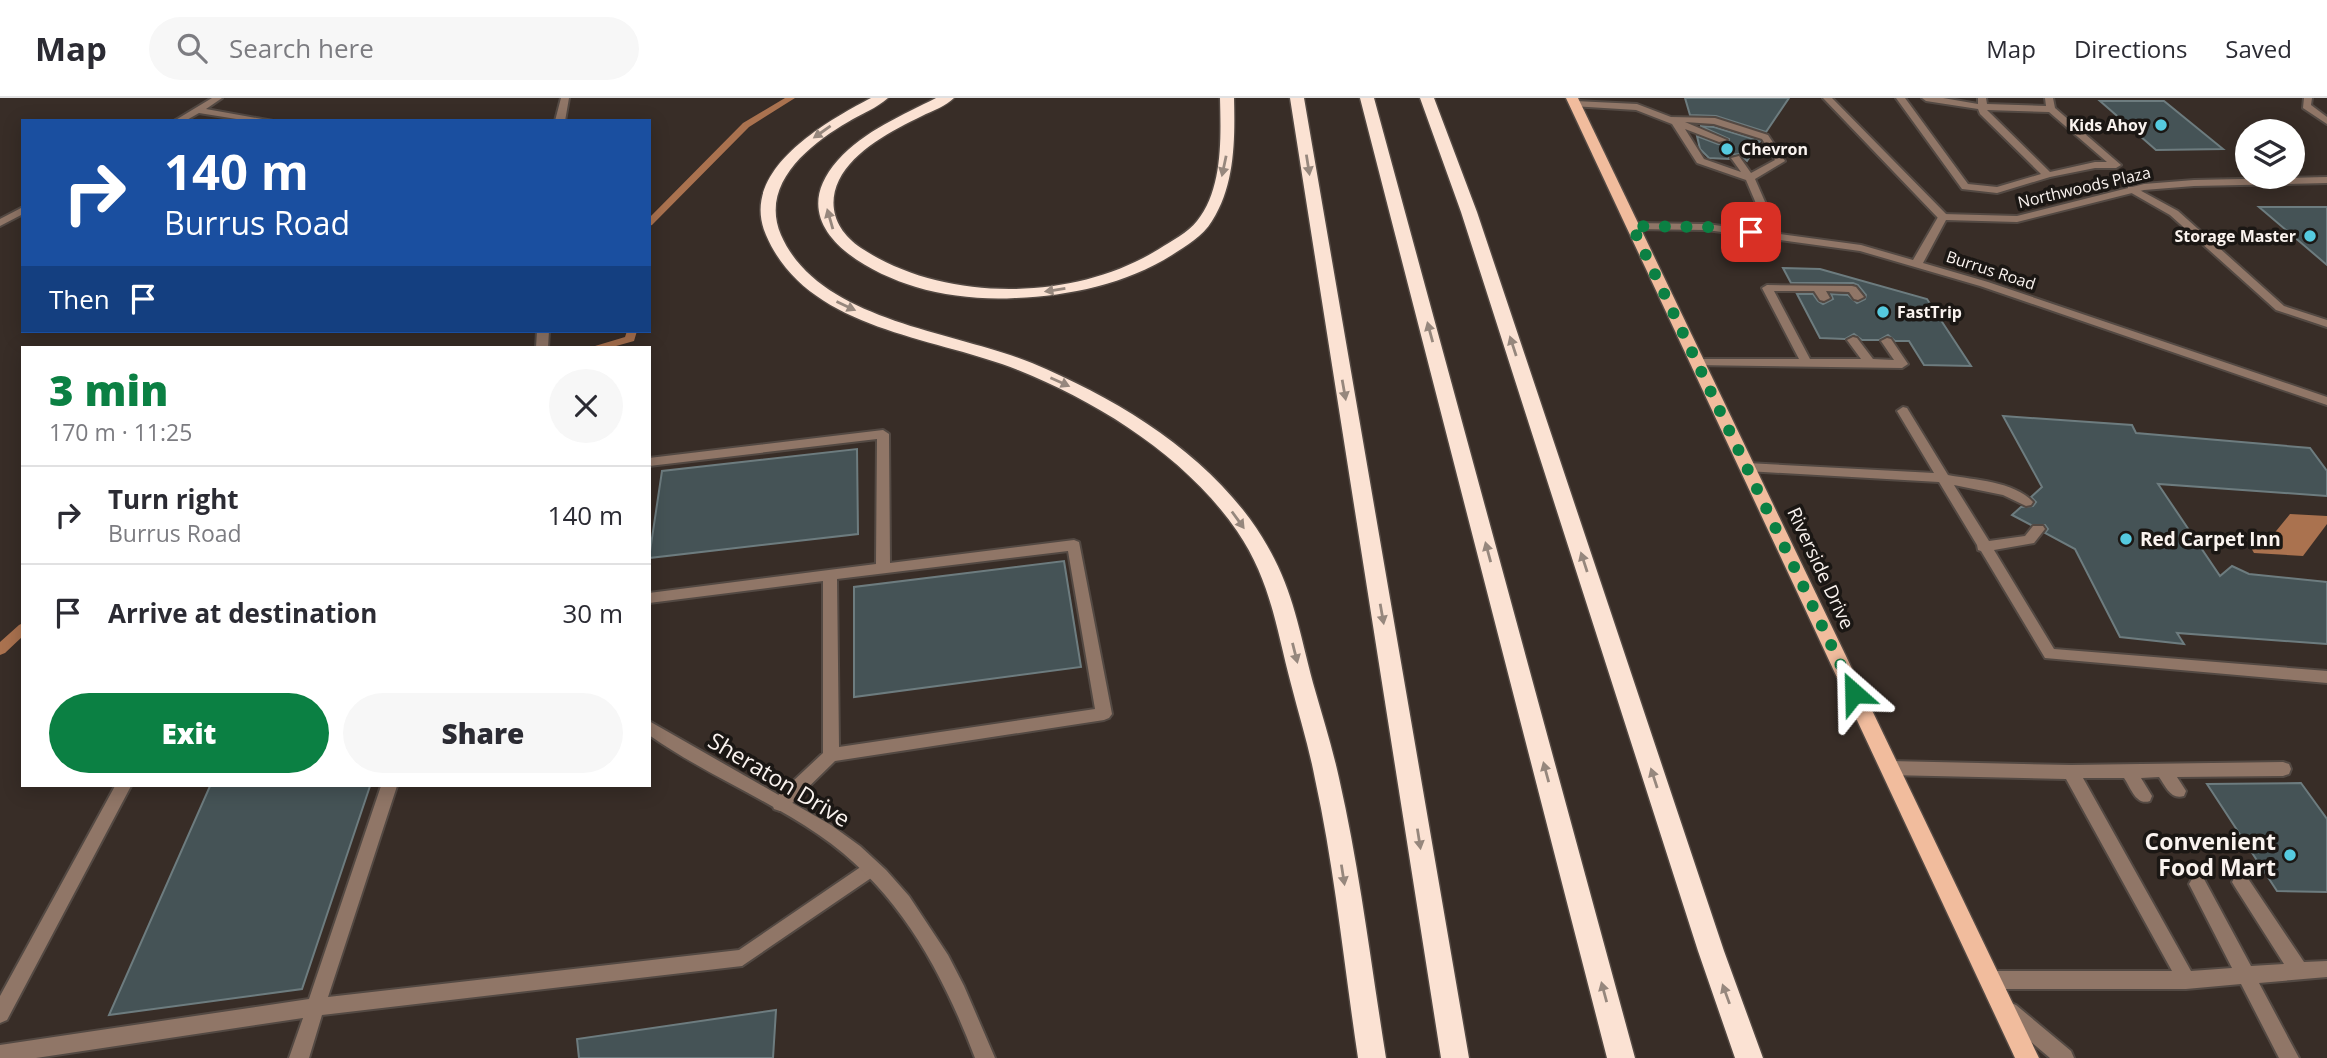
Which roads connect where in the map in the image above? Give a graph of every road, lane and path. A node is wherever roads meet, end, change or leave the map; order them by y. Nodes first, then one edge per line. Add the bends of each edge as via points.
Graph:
1 (218, 98) edge
2 (565, 98) edge
3 (881, 98) edge
4 (947, 98) edge
5 (1227, 98) edge
6 (1297, 98) edge
7 (1367, 98) edge
8 (1427, 98) edge
9 (1900, 98) edge
10 (1926, 98) edge
11 (2308, 98) edge
12 (1825, 99) edge
13 (1573, 101) edge
14 (1982, 102) edge
15 (2050, 103) edge
16 (197, 110) junction
17 (181, 119) edge
18 (256, 119) edge
19 (560, 119) edge
20 (1674, 119) junction
21 (2327, 121) edge
22 (1722, 140) dead end
23 (1736, 158) dead end
24 (2048, 174) junction
25 (1750, 178) junction
26 (2327, 180) edge
27 (2130, 189) junction
28 (21, 211) edge
29 (1943, 217) junction
30 (0, 223) edge
31 (1632, 226) junction
32 (1774, 234) junction
33 (1917, 263) junction
34 (1858, 297) dead end
35 (2327, 324) edge
36 (1853, 340) dead end
37 (1887, 341) dead end
38 (1806, 362) junction
39 (1869, 362) junction
40 (1697, 363) junction
41 (2327, 401) edge
42 (1903, 411) dead end
43 (651, 462) edge
44 (1747, 467) junction
45 (1943, 478) junction
46 (2025, 502) dead end
47 (2038, 529) dead end
48 (1983, 547) junction
49 (883, 569) junction
50 (830, 575) junction
51 (651, 598) edge
52 (2327, 677) edge
53 (651, 728) edge
54 (831, 755) junction
55 (1889, 768) junction
56 (2283, 769) dead end
57 (2128, 770) junction
58 (2164, 771) junction
59 (2071, 772) junction
60 (122, 787) edge
61 (389, 787) edge
62 (2178, 791) dead end
63 (2144, 796) dead end
64 (780, 804) junction
65 (871, 869) junction
66 (2241, 882) dead end
67 (2198, 884) dead end
68 (2327, 969) edge
69 (2299, 971) junction
70 (2247, 974) junction
71 (1990, 980) junction
72 (2186, 980) junction
73 (2002, 1004) junction
74 (318, 1007) junction
75 (0, 1014) edge
76 (0, 1054) edge
77 (299, 1058) edge
78 (985, 1058) edge
79 (1372, 1058) edge
80 (1455, 1058) edge
81 (1621, 1058) edge
82 (1749, 1058) edge
83 (2027, 1058) edge
84 (2064, 1058) edge
85 (2288, 1058) edge

1 - 16 street
2 - 19 street
3 -> 79 highway via 828,127 803,146 777,176 770,195 773,233 792,267 837,302 1020,365 1080,391 1132,423 1193,470 1239,518 1278,586 1330,790
5 -> 4 highway via 1228,144 1218,193 1204,223 1169,252 1134,271 1095,283 1003,294 944,288 880,268 837,236 828,219 826,195 838,168 872,139
6 -> 80 highway
81 -> 7 highway
82 -> 8 highway via 1469,212
9 - 24 street via 1965,187 1997,190
10 - 14 street
11 - 21 street via 2306,106
12 - 29 street
13 - 20 street via 1637,107
13 - 31 main road, Riverside Drive
14 - 15 street
14 - 24 street via 1983,112
15 - 24 street via 2116,165
16 - 17 street
16 - 18 street
20 - 22 street
20 - 25 street via 1700,161
20 - 25 street via 1714,121 1765,137 1780,162
23 - 25 street
25 - 32 street
26 - 27 street, Northwoods Plaza
27 - 29 street, Northwoods Plaza via 2017,219
27 - 35 street via 2174,214 2280,308
28 - 30 street
29 - 33 street
31 - 32 street, Burrus Road
31 - 40 main road, Riverside Drive
32 - 33 street, Burrus Road via 1861,248
33 - 41 street, Burrus Road
34 - 38 street via 1852,289 1821,293 1768,288
36 - 39 street
37 - 39 street via 1902,363
38 - 39 street
38 - 40 street
40 - 44 main road, Riverside Drive
42 - 45 street
43 - 49 street via 883,434
44 - 45 street
44 - 55 main road, Riverside Drive
45 - 46 street via 2007,491
45 - 48 street
47 - 48 street via 2029,540
48 - 52 street via 2050,654
49 - 50 street
49 - 54 street via 1074,545 1104,714
50 - 51 street
50 - 54 street
53 - 64 street, Sheraton Drive
54 - 64 street
55 - 59 street
55 - 71 main road, Riverside Drive
56 - 58 street
57 - 58 street
57 - 59 street
57 - 63 street
58 - 62 street
59 - 72 street
60 - 75 street
61 - 74 street
64 - 65 street, Sheraton Drive via 826,831
65 - 74 street via 742,958
65 - 78 street, Sheraton Drive via 888,882 927,933 968,1012
66 - 69 street
67 - 70 street
68 - 69 street
69 - 70 street
70 - 72 street
70 - 85 street
71 - 72 street
71 - 73 main road, Riverside Drive
73 - 83 main road, Riverside Drive
73 - 84 street
74 - 76 street
74 - 77 street

